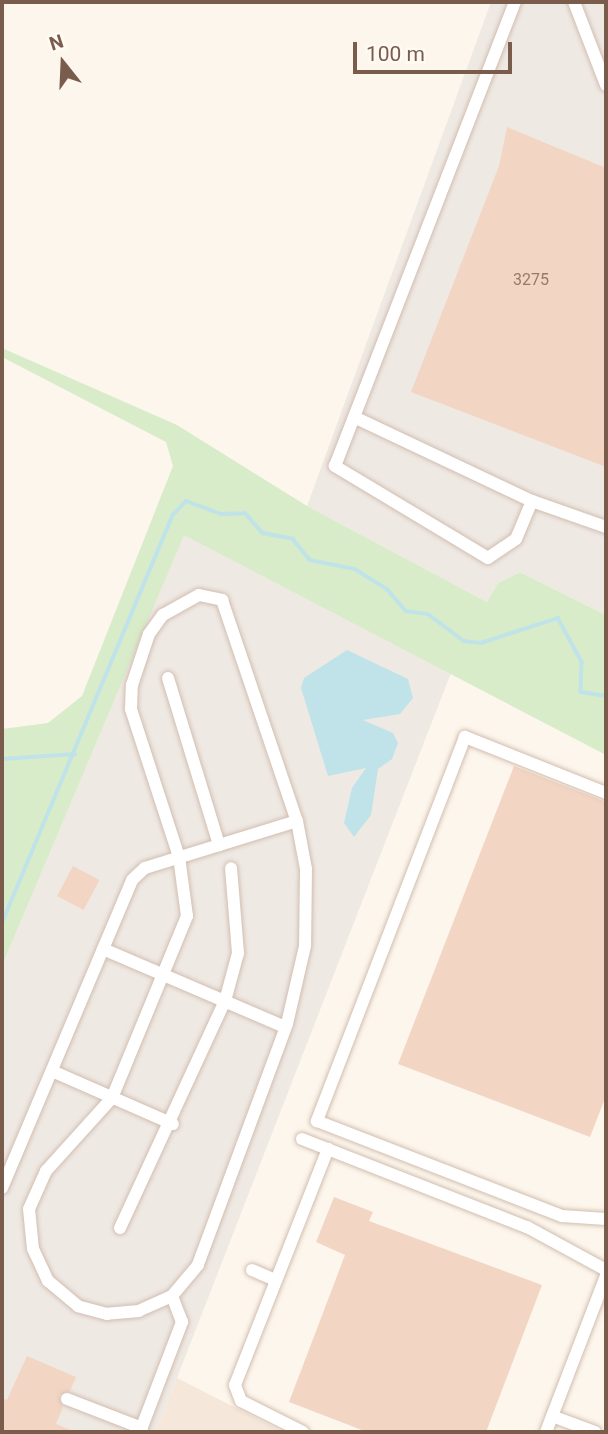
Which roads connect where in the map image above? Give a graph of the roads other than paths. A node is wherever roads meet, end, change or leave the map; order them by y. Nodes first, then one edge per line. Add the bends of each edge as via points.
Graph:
1 (515, 2) edge
2 (574, 2) edge
3 (606, 85) edge
4 (354, 417) junction
5 (532, 501) junction
6 (606, 527) edge
7 (168, 678) dead end
8 (606, 793) edge
9 (297, 821) junction
10 (219, 845) junction
11 (179, 858) junction
12 (231, 868) dead end
13 (103, 949) junction
14 (163, 975) junction
15 (225, 1001) junction
16 (285, 1027) junction
17 (52, 1071) junction
18 (113, 1098) junction
19 (173, 1124) junction
20 (302, 1139) dead end
21 (328, 1149) junction
22 (2, 1188) edge
23 (606, 1219) edge
24 (120, 1228) dead end
25 (252, 1270) dead end
26 (606, 1270) edge
27 (606, 1276) edge
28 (276, 1280) junction
29 (172, 1296) junction
30 (67, 1399) dead end
31 (552, 1416) junction
32 (141, 1430) edge
33 (303, 1432) edge
34 (546, 1432) edge
35 (595, 1432) edge

1 - 4 street
2 - 3 street
4 - 5 street
4 - 5 street via 335,466 488,558 516,539
5 - 6 street
7 - 10 street
8 - 23 street via 465,737 317,1121 562,1216
9 - 10 street
9 - 11 street via 222,600 199,595 163,615 149,634 132,685 131,709
9 - 16 street via 306,869 305,946
10 - 11 street
11 - 13 street via 145,868 132,880
11 - 14 street via 187,916
12 - 15 street via 238,953
13 - 14 street
13 - 17 street
14 - 15 street
14 - 18 street
15 - 16 street
15 - 19 street
16 - 29 street via 198,1265
17 - 18 street
17 - 22 street
18 - 19 street
18 - 29 street via 34,1192 33,1249 48,1281 78,1306 107,1314 139,1311
19 - 24 street
20 - 21 street
21 - 26 street via 522,1225
21 - 28 street
25 - 28 street
27 - 31 street
28 - 33 street via 236,1382 237,1396
29 - 32 street via 182,1322
30 - 32 street
31 - 34 street
31 - 35 street

